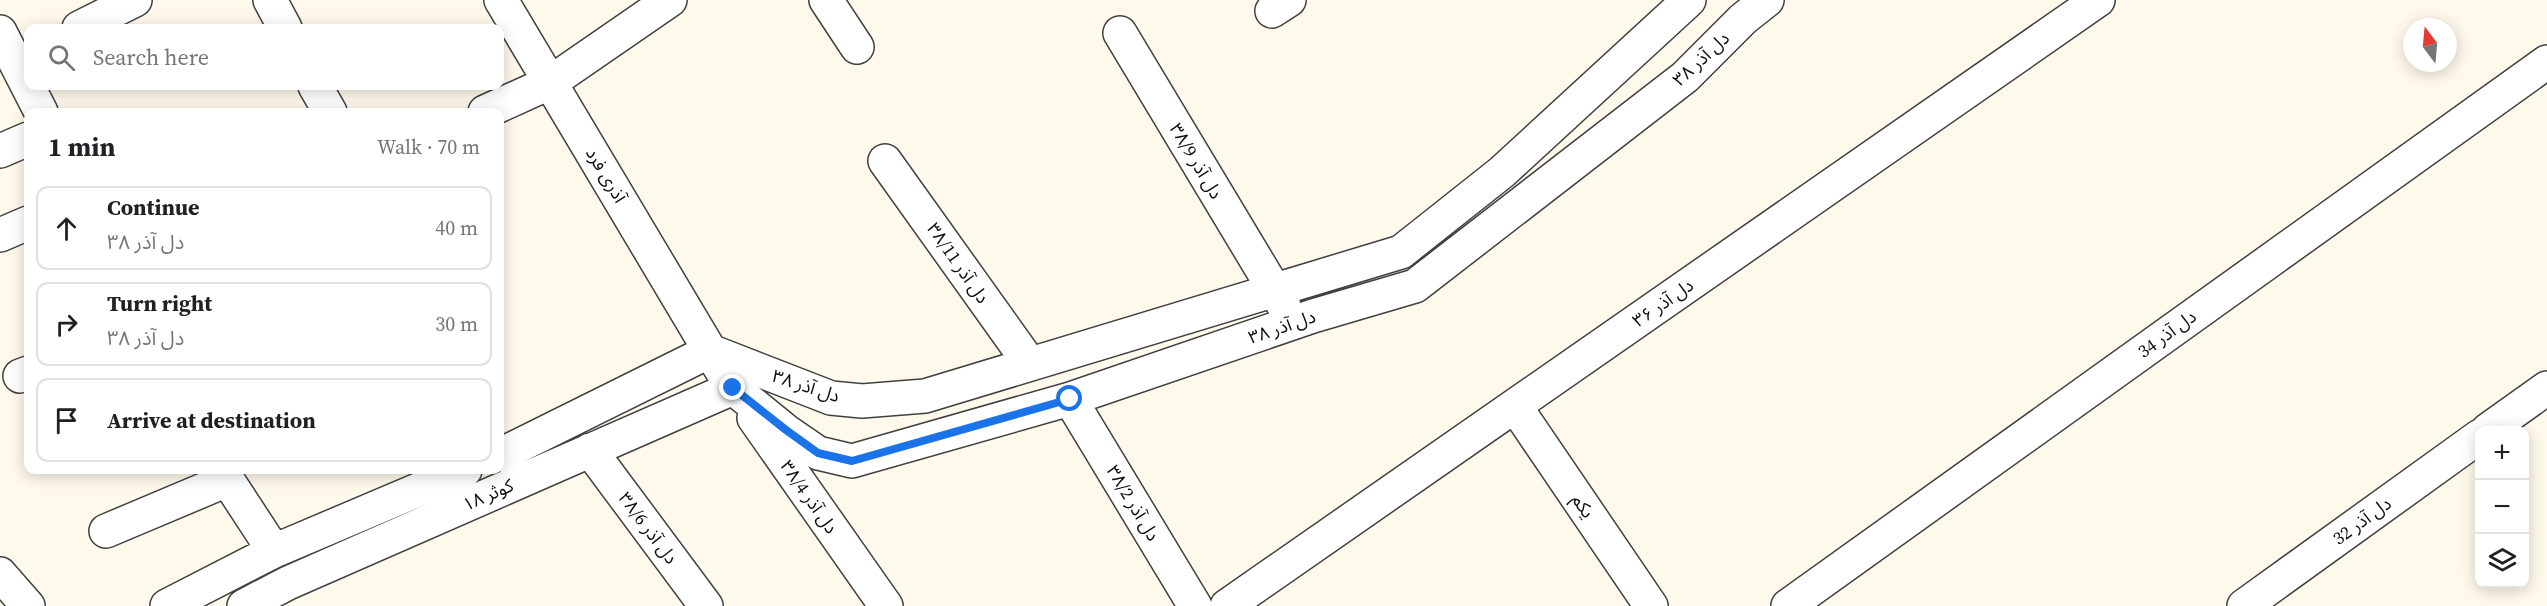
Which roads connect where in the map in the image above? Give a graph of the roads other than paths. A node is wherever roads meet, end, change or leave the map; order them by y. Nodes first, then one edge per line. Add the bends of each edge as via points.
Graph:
1 (135, 0) edge
2 (270, 0) edge
3 (501, 0) edge
4 (670, 0) edge
5 (826, 0) edge
6 (1689, 0) edge
7 (1767, 0) edge
8 (2098, 0) edge
9 (88, 24) edge
10 (283, 24) edge
11 (0, 32) edge
12 (1120, 33) dead end
13 (857, 47) dead end
14 (22, 58) edge
15 (2547, 63) edge
16 (551, 82) junction
17 (33, 90) edge
18 (317, 90) edge
19 (40, 108) edge
20 (328, 108) edge
21 (494, 108) edge
22 (24, 141) edge
23 (0, 152) edge
24 (885, 161) dead end
25 (24, 225) edge
26 (0, 235) edge
27 (1273, 290) junction
28 (1295, 323) junction
29 (710, 351) junction
30 (1030, 364) junction
31 (733, 388) junction
32 (2547, 388) edge
33 (1070, 399) junction
34 (1515, 406) junction
35 (2494, 426) edge
36 (2475, 440) edge
37 (590, 450) junction
38 (504, 453) edge
39 (456, 474) edge
40 (224, 475) edge
41 (106, 531) dead end
42 (274, 551) junction
43 (0, 574) edge
44 (28, 606) edge
45 (167, 606) edge
46 (244, 606) edge
47 (706, 606) edge
48 (886, 606) edge
49 (1195, 606) edge
50 (1227, 606) edge
51 (1651, 606) edge
52 (1788, 606) edge
53 (2244, 606) edge

1 - 9 street
2 - 10 street
3 - 16 street, آذری فرد
4 - 16 street
5 - 13 street
6 - 27 street, دل آذر ۳۸ via 1502,172 1401,252
7 - 28 street, دل آذر ۳۸ via 1743,18 1685,76 1415,286
8 - 34 street, دل آذر ۳۶
11 - 14 street
12 - 27 street, دل آذر ۳۸/9
15 - 52 street, دل آذر 34
16 - 21 street
16 - 29 street, آذری فرد
17 - 19 street
18 - 20 street
22 - 23 street
24 - 30 street, دل آذر ۳۸/11
25 - 26 street
27 - 28 street, دل آذر ۳۸/9
27 - 30 street, دل آذر ۳۸
28 - 33 street, دل آذر ۳۸
29 - 30 street, دل آذر ۳۸ via 831,398 862,401 925,396
29 - 31 street, آذری فرد
29 - 38 street, کوثر ۱۸
31 - 33 street, دل آذر ۳۸ via 818,453 852,461
31 - 37 street, کوثر ۱۸
31 - 48 street, دل آذر ۳۸/4
32 - 35 street
33 - 49 street, دل آذر ۳۸/2
34 - 50 street, دل آذر ۳۶
34 - 51 street, یکم
36 - 53 street, دل آذر 32
37 - 46 street, کوثر ۱۸
37 - 47 street, دل آذر ۳۸/6
39 - 42 street, کوثر ۱۸
40 - 41 street
40 - 42 street
42 - 45 street, کوثر ۱۸
43 - 44 street

